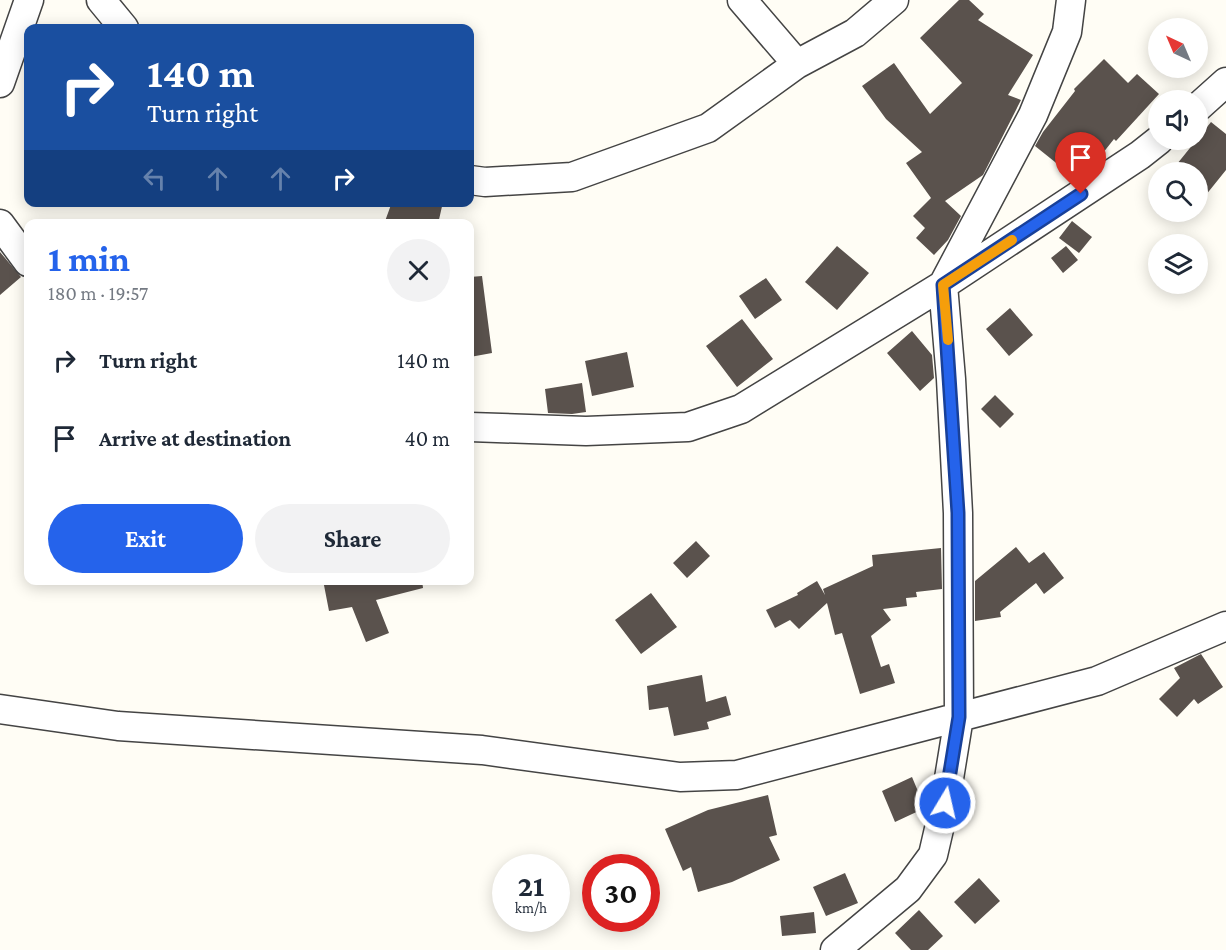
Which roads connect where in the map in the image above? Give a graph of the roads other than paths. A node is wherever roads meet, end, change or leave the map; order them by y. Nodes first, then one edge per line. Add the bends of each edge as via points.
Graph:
1 (29, 0) edge
2 (101, 0) edge
3 (742, 0) edge
4 (894, 0) edge
5 (1071, 0) edge
6 (121, 24) edge
7 (797, 64) junction
8 (1226, 82) edge
9 (0, 83) edge
10 (1208, 98) edge
11 (1148, 149) edge
12 (474, 181) edge
13 (0, 224) edge
14 (24, 257) edge
15 (943, 285) junction
16 (474, 427) edge
17 (1226, 626) edge
18 (0, 709) edge
19 (959, 717) junction
20 (835, 950) edge

1 - 9 street
2 - 6 street
3 - 7 street
4 - 7 street via 855,33
5 - 15 street via 1067,32 1033,115
7 - 12 street via 708,128 572,177
8 - 10 street
11 - 15 street
13 - 14 street
15 - 16 street via 741,409 688,427 586,431
15 - 19 street via 958,513
17 - 19 street via 1097,681
18 - 19 street via 118,726 482,750 680,777 737,774
19 - 20 street via 933,855 908,889

